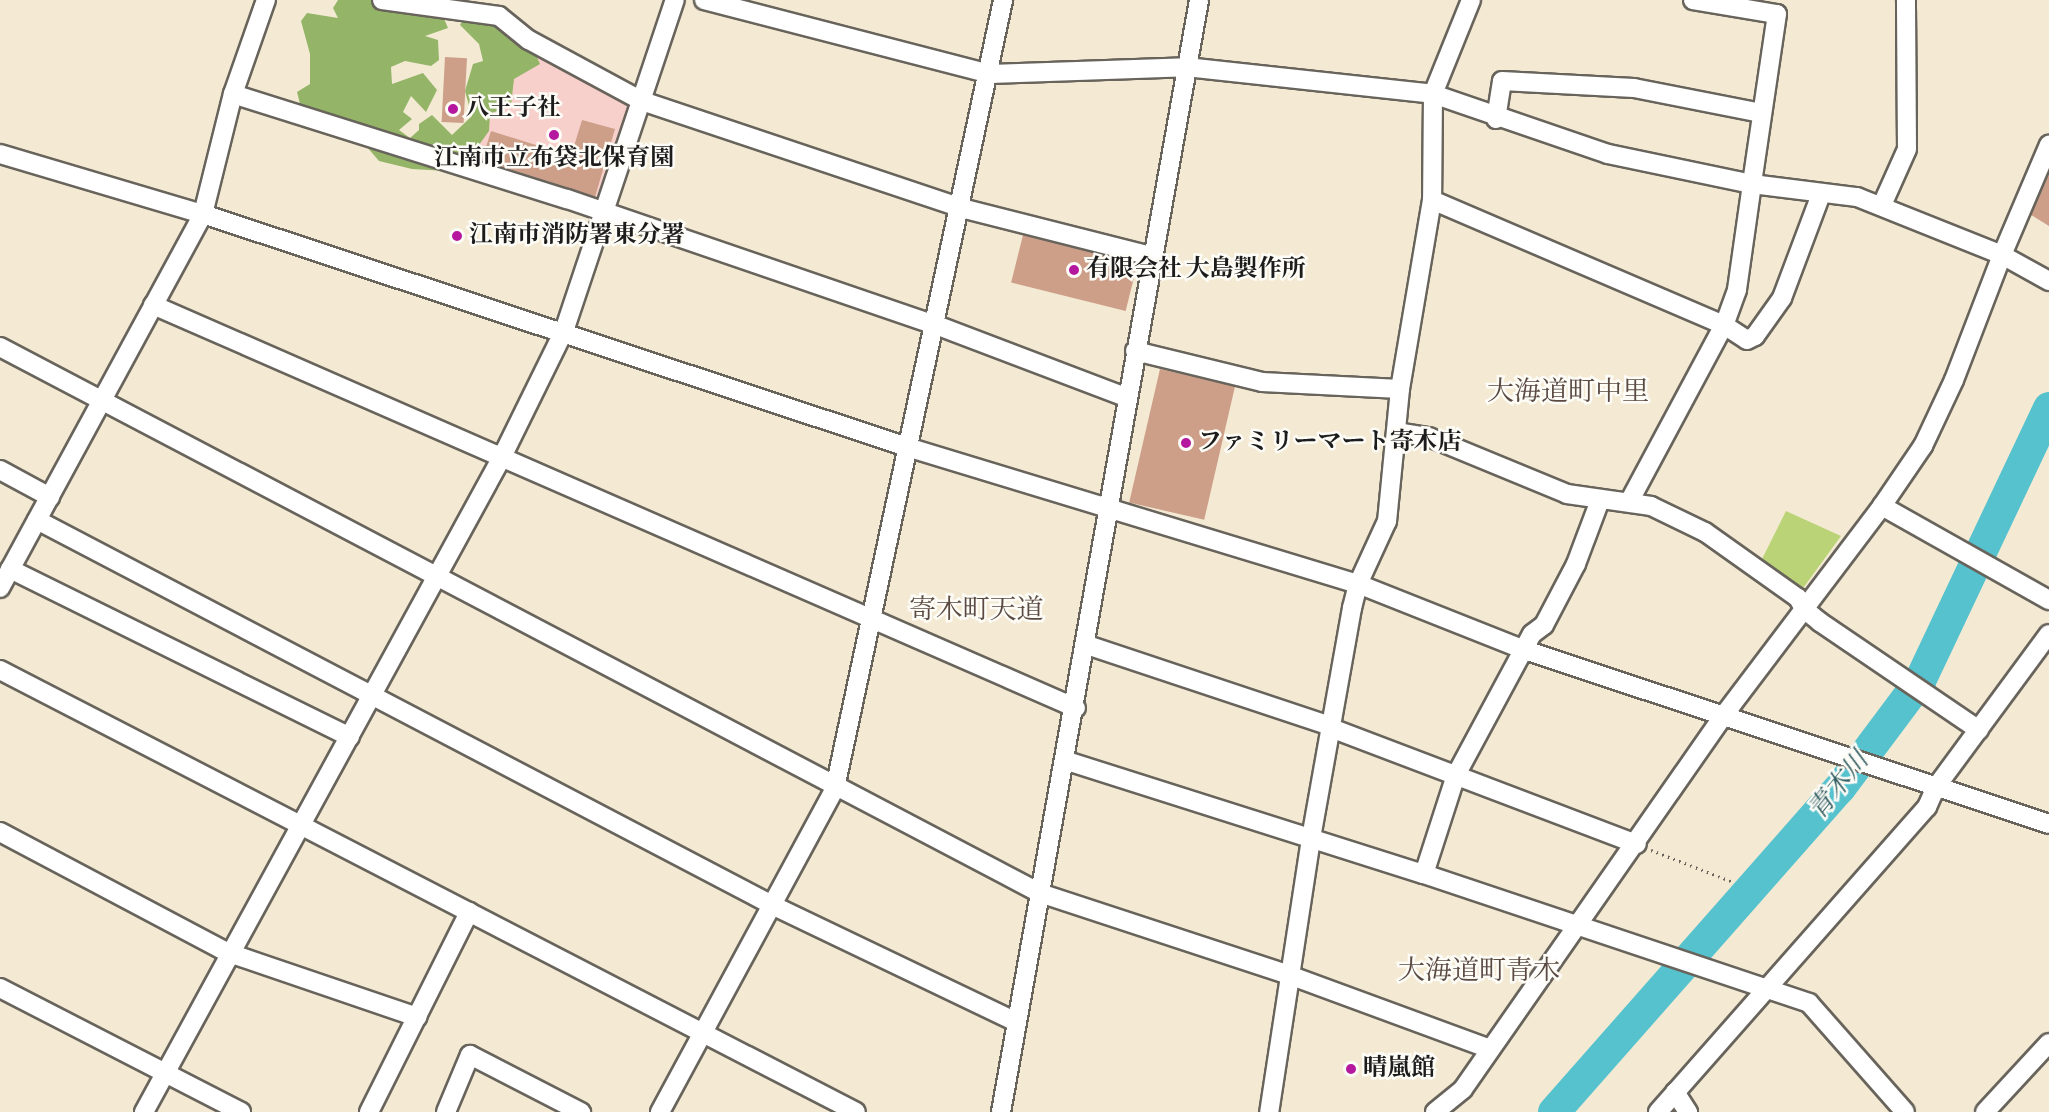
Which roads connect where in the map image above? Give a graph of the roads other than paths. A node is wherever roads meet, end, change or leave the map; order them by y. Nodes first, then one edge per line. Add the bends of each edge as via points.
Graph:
1 (266, 0) edge
2 (382, 0) edge
3 (675, 0) edge
4 (704, 0) edge
5 (1003, 0) edge
6 (1199, 0) edge
7 (1471, 0) edge
8 (1693, 0) edge
9 (1906, 0) edge
10 (1778, 7) edge
11 (1186, 67) junction
12 (990, 74) junction
13 (233, 94) junction
14 (1433, 94) junction
15 (642, 101) junction
16 (1761, 113) junction
17 (1496, 118) junction
18 (2049, 146) edge
19 (0, 154) edge
20 (1752, 184) junction
21 (1821, 194) junction
22 (1432, 200) junction
23 (1882, 205) junction
24 (961, 208) junction
25 (202, 214) junction
26 (604, 214) junction
27 (2002, 255) junction
28 (1154, 256) junction
29 (2049, 281) edge
30 (153, 305) junction
31 (936, 325) junction
32 (1724, 325) junction
33 (564, 331) junction
34 (0, 347) edge
35 (1136, 351) junction
36 (1400, 389) junction
37 (1126, 397) junction
38 (101, 401) junction
39 (1396, 432) junction
40 (907, 447) junction
41 (502, 457) junction
42 (0, 470) edge
43 (50, 497) junction
44 (1600, 500) junction
45 (1629, 502) junction
46 (1882, 506) junction
47 (1111, 510) junction
48 (37, 520) junction
49 (10, 569) junction
50 (436, 578) junction
51 (1358, 584) junction
52 (0, 588) edge
53 (2049, 600) edge
54 (1804, 609) junction
55 (872, 618) junction
56 (2049, 634) edge
57 (1087, 645) junction
58 (1525, 650) junction
59 (0, 670) edge
60 (372, 696) junction
61 (1076, 708) junction
62 (1724, 715) junction
63 (1331, 727) junction
64 (1979, 730) junction
65 (350, 737) junction
66 (1067, 761) junction
67 (1456, 775) junction
68 (1936, 787) junction
69 (835, 788) junction
70 (2049, 824) edge
71 (300, 826) junction
72 (0, 832) edge
73 (1311, 838) junction
74 (1637, 844) junction
75 (1424, 874) junction
76 (1040, 893) junction
77 (774, 906) junction
78 (469, 912) junction
79 (1574, 926) junction
80 (229, 953) junction
81 (1288, 975) junction
82 (1765, 987) junction
83 (0, 988) edge
84 (417, 1017) junction
85 (1016, 1022) junction
86 (702, 1032) junction
87 (2049, 1043) edge
88 (1490, 1049) junction
89 (166, 1073) junction
90 (1675, 1092) junction
91 (144, 1112) edge
92 (241, 1112) edge
93 (369, 1112) edge
94 (446, 1112) edge
95 (581, 1112) edge
96 (660, 1112) edge
97 (856, 1112) edge
98 (1001, 1112) edge
99 (1269, 1112) edge
100 (1435, 1112) edge
101 (1658, 1112) edge
102 (1688, 1112) edge
103 (1905, 1112) edge
104 (1986, 1112) edge

1 - 13 street
2 - 15 street via 499,16 529,40
3 - 15 street
4 - 12 street
5 - 12 street
6 - 11 street
7 - 14 street
8 - 10 street
9 - 23 street via 1907,149
10 - 16 street
11 - 12 street
11 - 14 street
11 - 28 street
12 - 24 street
13 - 25 street
13 - 26 street
14 - 17 street
14 - 22 street
15 - 24 street
15 - 26 street
16 - 17 street via 1634,88 1502,81
16 - 20 street
17 - 20 street via 1608,154
18 - 27 street
19 - 25 street
20 - 21 street
20 - 32 street via 1737,291
21 - 23 street via 1857,197
21 - 32 street via 1782,298 1755,336 1747,340
22 - 32 street
22 - 36 street
23 - 27 street
24 - 28 street
24 - 31 street
25 - 30 street
25 - 33 street
26 - 31 street
26 - 33 street
27 - 29 street
27 - 46 street via 1954,380 1923,446
28 - 35 street
30 - 38 street
30 - 41 street
31 - 37 street
31 - 40 street
32 - 45 street
33 - 40 street
33 - 41 street
34 - 38 street
35 - 36 street via 1262,382
35 - 37 street
36 - 39 street
37 - 47 street
38 - 43 street
38 - 50 street
39 - 44 street via 1429,436 1567,494
39 - 51 street via 1387,521
40 - 47 street
40 - 55 street
41 - 50 street
41 - 55 street
42 - 43 street
43 - 48 street
44 - 45 street
44 - 58 street via 1576,564 1544,625 1532,634
45 - 54 street via 1651,506 1705,532 1798,598
46 - 53 street
46 - 54 street
47 - 51 street
47 - 57 street
48 - 49 street
48 - 60 street
49 - 52 street
49 - 65 street
50 - 60 street
50 - 69 street
51 - 58 street
51 - 63 street
54 - 62 street
54 - 64 street
55 - 61 street
55 - 69 street
56 - 64 street
57 - 61 street
57 - 63 street
58 - 62 street
58 - 67 street
59 - 71 street via 238,790
60 - 65 street
60 - 77 street
61 - 66 street
62 - 68 street
62 - 74 street
63 - 67 street
63 - 73 street
64 - 68 street
65 - 71 street
66 - 73 street
66 - 76 street
67 - 74 street
67 - 75 street
68 - 70 street
68 - 82 street via 1927,807
69 - 76 street
69 - 77 street
71 - 78 street
71 - 80 street
72 - 80 street
73 - 75 street
73 - 81 street
74 - 79 street
75 - 79 street
76 - 81 street
76 - 85 street
77 - 85 street
77 - 86 street
78 - 84 street
78 - 86 street
79 - 82 street
79 - 88 street
80 - 84 street
80 - 89 street
81 - 88 street
81 - 99 street
82 - 90 street
82 - 103 street via 1809,1003
83 - 89 street
84 - 93 street
85 - 98 street
86 - 96 street
86 - 97 street
87 - 104 street
88 - 100 street via 1463,1089
89 - 91 street
89 - 92 street
90 - 101 street
90 - 102 street
94 - 95 street via 471,1055

